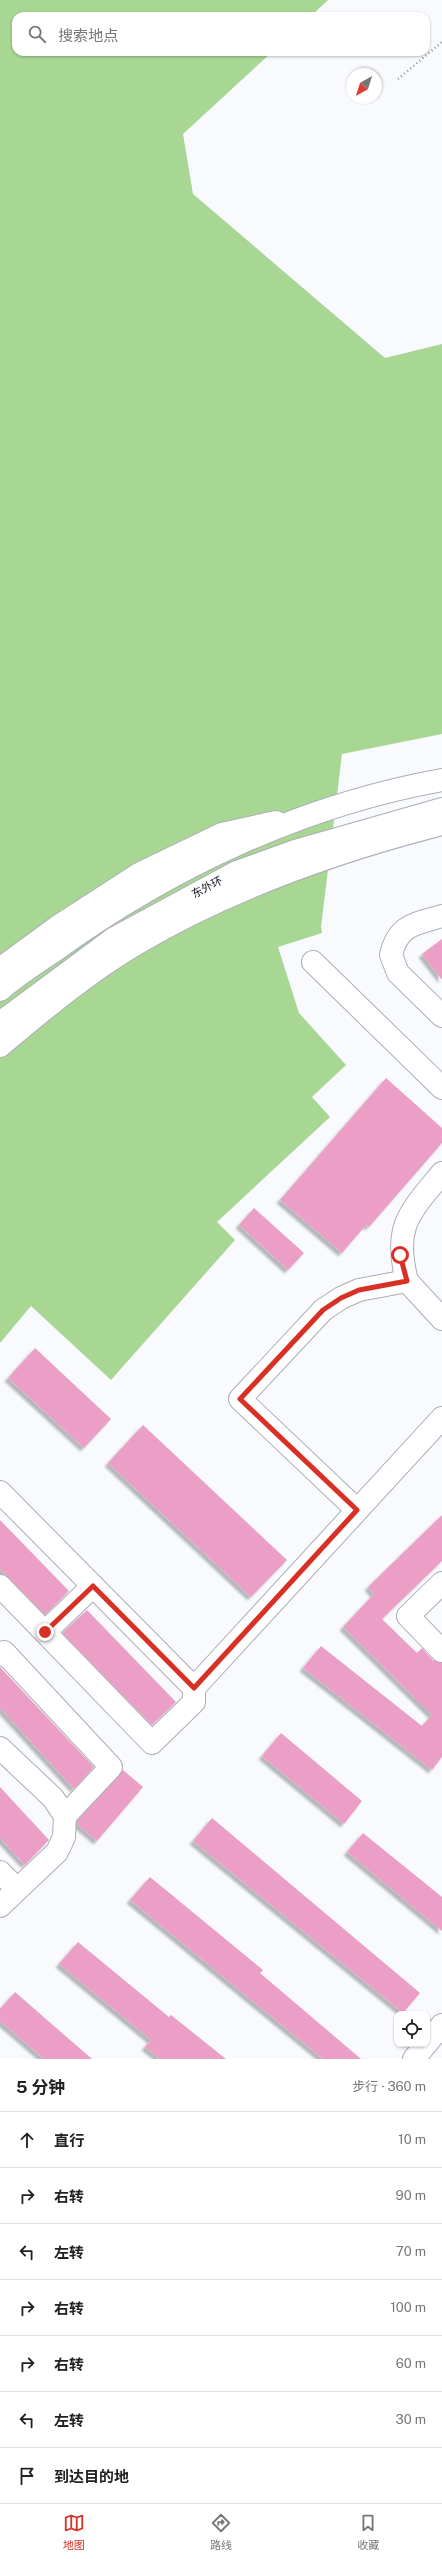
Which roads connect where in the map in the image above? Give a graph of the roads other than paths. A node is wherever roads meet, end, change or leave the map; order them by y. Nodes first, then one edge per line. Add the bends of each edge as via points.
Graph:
1 (442, 780) edge
2 (442, 809) edge
3 (318, 813) junction
4 (442, 824) edge
5 (442, 916) edge
6 (313, 962) dead end
7 (0, 969) edge
8 (0, 990) edge
9 (442, 1016) edge
10 (0, 1023) edge
11 (0, 1046) edge
12 (442, 1088) edge
13 (442, 1173) edge
14 (407, 1281) junction
15 (442, 1319) edge
16 (442, 1418) edge
17 (0, 1492) edge
18 (357, 1510) junction
19 (442, 1583) edge
20 (0, 1586) edge
21 (93, 1586) junction
22 (45, 1632) junction
23 (442, 1651) edge
24 (0, 1655) edge
25 (194, 1688) junction
26 (0, 1748) edge
27 (65, 1816) junction
28 (0, 1872) edge
29 (17, 1889) junction
30 (0, 1906) edge
31 (442, 2025) edge
32 (430, 2040) edge
33 (424, 2047) edge
34 (414, 2059) edge

1 - 3 main road via 409,786
2 - 10 main road, 东外环 via 309,847 237,872 114,939
3 - 7 main road via 222,834 139,874 57,927
3 - 8 main road via 201,860 103,916
4 - 11 main road via 398,835 297,869 216,902 135,944 52,1002
5 - 9 main road via 409,926 397,936 391,955 398,973
6 - 12 main road
13 - 14 main road via 413,1208 403,1232 400,1255
14 - 15 main road
14 - 18 main road via 359,1290 329,1306 240,1399
16 - 18 main road
17 - 21 main road
18 - 25 main road
19 - 23 main road via 408,1616
20 - 22 main road
21 - 22 main road
21 - 25 main road
22 - 25 main road via 152,1743 194,1702
24 - 27 main road via 4,1652 112,1767
26 - 27 main road via 53,1798
27 - 29 main road via 64,1837 57,1852
28 - 29 main road
29 - 30 main road
31 - 32 main road
33 - 34 main road

